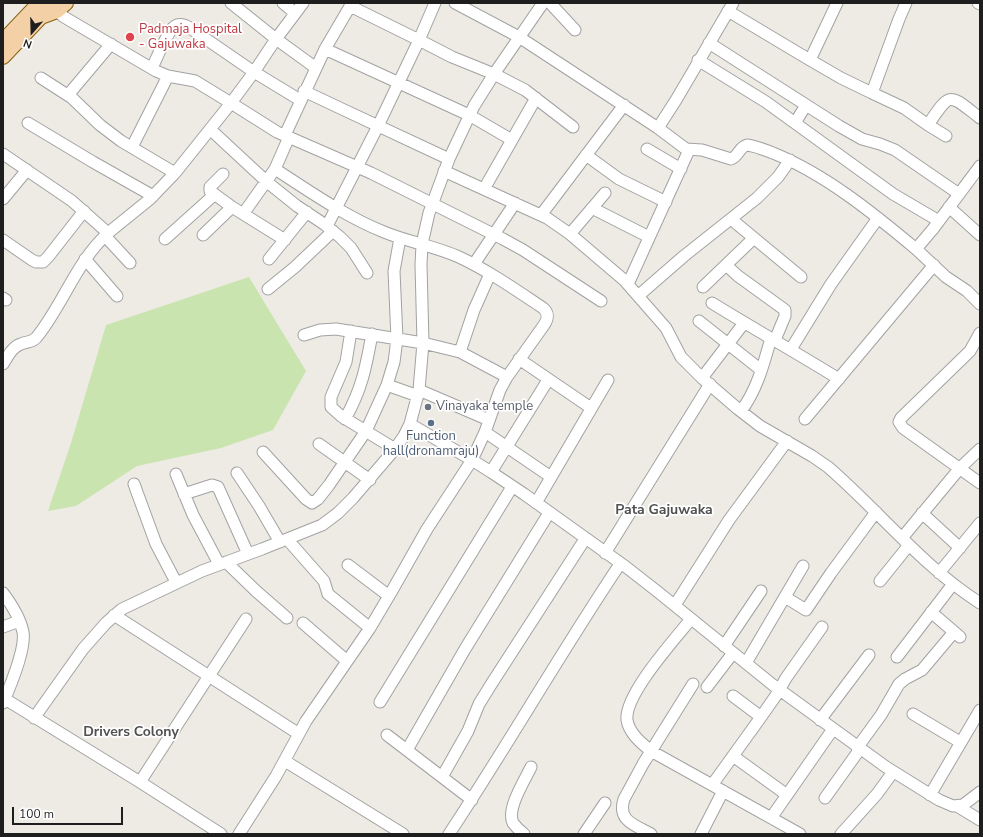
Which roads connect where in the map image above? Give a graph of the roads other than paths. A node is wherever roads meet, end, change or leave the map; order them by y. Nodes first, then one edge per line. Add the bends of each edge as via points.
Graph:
1 (39, 3) edge
2 (231, 3) edge
3 (283, 3) edge
4 (302, 3) edge
5 (435, 3) edge
6 (455, 3) edge
7 (543, 3) edge
8 (550, 3) edge
9 (837, 3) edge
10 (906, 3) edge
11 (351, 5) edge
12 (57, 6) edge
13 (731, 7) edge
14 (295, 13) junction
15 (31, 16) junction
16 (575, 30) dead end
17 (519, 37) junction
18 (276, 39) junction
19 (419, 40) junction
20 (3, 41) edge
21 (710, 42) junction
22 (110, 44) junction
23 (324, 49) junction
24 (3, 57) edge
25 (698, 60) junction
26 (810, 60) junction
27 (152, 68) junction
28 (316, 68) junction
29 (254, 72) junction
30 (494, 74) junction
31 (168, 76) junction
32 (41, 78) dead end
33 (399, 82) junction
34 (872, 93) junction
35 (68, 95) junction
36 (302, 95) junction
37 (536, 98) junction
38 (231, 103) junction
39 (624, 105) junction
40 (806, 105) junction
41 (469, 115) junction
42 (980, 118) edge
43 (28, 123) dead end
44 (795, 123) junction
45 (928, 125) junction
46 (378, 126) junction
47 (573, 127) dead end
48 (658, 128) junction
49 (211, 130) junction
50 (287, 136) junction
51 (946, 136) dead end
52 (512, 140) junction
53 (132, 147) junction
54 (647, 149) dead end
55 (690, 150) junction
56 (3, 154) edge
57 (586, 155) junction
58 (449, 158) junction
59 (790, 160) junction
60 (980, 166) edge
61 (358, 167) junction
62 (275, 169) junction
63 (681, 169) junction
64 (27, 170) junction
65 (444, 171) junction
66 (175, 173) junction
67 (223, 174) dead end
68 (267, 182) junction
69 (484, 188) junction
70 (605, 193) dead end
71 (959, 194) junction
72 (214, 195) junction
73 (153, 196) junction
74 (3, 199) edge
75 (666, 202) junction
76 (432, 203) junction
77 (515, 203) junction
78 (232, 207) junction
79 (336, 207) junction
80 (592, 208) junction
81 (949, 208) junction
82 (84, 211) junction
83 (307, 212) junction
84 (243, 214) junction
85 (541, 215) junction
86 (878, 218) junction
87 (731, 219) junction
88 (938, 221) junction
89 (330, 228) junction
90 (493, 234) junction
91 (570, 234) junction
92 (106, 235) junction
93 (203, 235) dead end
94 (980, 235) edge
95 (650, 237) junction
96 (400, 238) junction
97 (754, 238) junction
98 (165, 239) dead end
99 (3, 240) edge
100 (285, 240) junction
101 (422, 244) junction
102 (916, 249) junction
103 (85, 259) junction
104 (270, 259) dead end
105 (130, 263) dead end
106 (474, 264) junction
107 (726, 265) junction
108 (934, 265) junction
109 (367, 273) dead end
110 (490, 274) junction
111 (801, 277) dead end
112 (628, 284) junction
113 (702, 287) dead end
114 (268, 289) dead end
115 (117, 296) dead end
116 (638, 296) junction
117 (602, 301) dead end
118 (712, 303) dead end
119 (980, 304) edge
120 (699, 321) dead end
121 (744, 323) junction
122 (350, 330) junction
123 (980, 333) edge
124 (372, 334) junction
125 (304, 335) dead end
126 (397, 339) junction
127 (773, 339) junction
128 (423, 343) junction
129 (728, 344) junction
130 (791, 349) junction
131 (977, 350) edge
132 (460, 352) junction
133 (4, 359) edge
134 (519, 359) junction
135 (761, 370) junction
136 (507, 377) junction
137 (838, 379) junction
138 (548, 380) junction
139 (608, 380) dead end
140 (706, 381) junction
141 (387, 385) junction
142 (418, 393) junction
143 (591, 408) junction
144 (741, 411) junction
145 (345, 419) junction
146 (805, 419) dead end
147 (489, 420) junction
148 (410, 424) junction
149 (366, 431) junction
150 (485, 432) junction
151 (787, 442) junction
152 (319, 444) dead end
153 (507, 447) junction
154 (395, 449) junction
155 (980, 449) edge
156 (263, 452) dead end
157 (472, 460) junction
158 (344, 462) junction
159 (960, 468) junction
160 (491, 472) junction
161 (237, 473) dead end
162 (176, 474) dead end
163 (551, 477) junction
164 (370, 480) junction
165 (980, 483) edge
166 (134, 484) dead end
167 (512, 486) junction
168 (184, 494) junction
169 (536, 503) junction
170 (549, 512) junction
171 (876, 512) junction
172 (922, 513) junction
173 (980, 523) edge
174 (585, 539) junction
175 (283, 541) junction
176 (905, 542) junction
177 (960, 548) junction
178 (605, 553) junction
179 (248, 554) junction
180 (223, 563) junction
181 (348, 564) dead end
182 (620, 564) junction
183 (804, 566) dead end
184 (939, 573) junction
185 (880, 581) dead end
186 (176, 582) junction
187 (953, 584) junction
188 (761, 591) dead end
189 (3, 593) edge
190 (389, 596) junction
191 (785, 597) junction
192 (979, 600) edge
193 (675, 606) junction
194 (931, 612) junction
195 (114, 615) junction
196 (287, 618) dead end
197 (246, 619) dead end
198 (691, 619) junction
199 (19, 621) junction
200 (303, 623) dead end
201 (3, 627) edge
202 (822, 627) dead end
203 (370, 628) junction
204 (724, 646) junction
205 (733, 653) junction
206 (869, 655) dead end
207 (896, 657) dead end
208 (347, 661) junction
209 (746, 663) junction
210 (210, 676) junction
211 (693, 684) dead end
212 (6, 685) edge
213 (707, 687) dead end
214 (780, 690) junction
215 (733, 696) dead end
216 (4, 701) edge
217 (380, 702) dead end
218 (980, 710) edge
219 (913, 714) dead end
220 (761, 717) junction
221 (34, 718) junction
222 (820, 720) junction
223 (833, 729) junction
224 (299, 734) junction
225 (387, 735) dead end
226 (960, 742) junction
227 (859, 748) junction
228 (407, 750) junction
229 (651, 751) junction
230 (733, 756) junction
231 (285, 761) junction
232 (531, 767) dead end
233 (893, 772) junction
234 (442, 777) junction
235 (140, 782) junction
236 (712, 785) junction
237 (723, 791) junction
238 (980, 792) edge
239 (787, 795) junction
240 (930, 795) junction
241 (825, 798) dead end
242 (472, 800) junction
243 (605, 803) dead end
244 (957, 806) junction
245 (771, 818) junction
246 (980, 820) edge
247 (222, 834) edge
248 (239, 834) edge
249 (403, 834) edge
250 (449, 834) edge
251 (524, 834) edge
252 (584, 834) edge
253 (651, 834) edge
254 (701, 834) edge
255 (800, 834) edge
256 (841, 834) edge

1 - 15 main road
2 - 18 street
3 - 14 street
4 - 14 street
5 - 19 street
6 - 17 street
7 - 17 street
8 - 16 street
9 - 26 street
10 - 34 street
11 - 19 street
11 - 23 street
12 - 15 main road
12 - 22 street via 64,17
13 - 21 street
13 - 26 street
14 - 18 street
15 - 20 main road
15 - 24 main road
17 - 30 street
17 - 39 street
18 - 28 street
18 - 29 street
19 - 30 street
19 - 33 street
21 - 25 street
21 - 40 street
22 - 27 street
22 - 35 street
23 - 28 street
23 - 33 street
25 - 44 street
25 - 48 street
26 - 34 street
27 - 29 street via 170,31 181,24
27 - 31 street
28 - 36 street
29 - 36 street
29 - 38 street
30 - 37 street
30 - 41 street
31 - 38 street via 195,81
31 - 53 street
32 - 35 street
33 - 41 street
33 - 46 street
34 - 45 street via 904,108
35 - 53 street via 110,134
36 - 46 street
36 - 50 street
37 - 47 street
37 - 52 street
38 - 49 street
38 - 50 street
39 - 48 street
39 - 57 street
40 - 44 street
40 - 71 street via 852,134 895,150
41 - 52 street
41 - 58 street
42 - 45 street via 957,101 949,99 944,101
43 - 73 street
44 - 88 street via 893,194
45 - 51 street
46 - 58 street
46 - 61 street
48 - 55 street
49 - 66 street
49 - 68 street
50 - 61 street
50 - 62 street
52 - 69 street
53 - 66 street
54 - 63 street
55 - 59 street via 702,150 732,159 747,145
55 - 63 street
56 - 64 street
57 - 75 street via 619,179
57 - 85 street
58 - 65 street
59 - 86 street
59 - 87 street via 770,186
60 - 71 street
61 - 76 street
61 - 79 street
62 - 68 street
62 - 79 street
63 - 75 street
64 - 74 street
64 - 82 street
65 - 69 street
65 - 76 street
66 - 73 street
67 - 72 street via 209,189
68 - 83 street
68 - 84 street
69 - 77 street
70 - 80 street
71 - 81 street
72 - 78 street
72 - 98 street
73 - 92 street
75 - 95 street
76 - 90 street
76 - 101 street
77 - 85 street
77 - 90 street
78 - 84 street
78 - 93 street
79 - 89 street
79 - 96 street
80 - 91 street
80 - 95 street
81 - 88 street
81 - 94 street
82 - 92 street
82 - 99 street via 42,262 32,260
83 - 89 street
83 - 100 street
84 - 100 street
85 - 91 street
86 - 102 street
86 - 130 street via 831,284
87 - 97 street
87 - 116 street
88 - 102 street
89 - 109 street via 351,248
89 - 114 street via 295,266
90 - 106 street
90 - 117 street via 523,250
91 - 112 street
92 - 103 street
92 - 105 street
95 - 112 street
96 - 101 street
96 - 126 street via 394,271
97 - 107 street
97 - 111 street
100 - 104 street
101 - 106 street
101 - 128 street
102 - 108 street
103 - 115 street
103 - 133 street via 41,332 33,341 18,345
106 - 110 street
107 - 113 street
107 - 127 street via 785,310 785,316
108 - 119 street
108 - 137 street
110 - 132 street via 474,310
110 - 134 street via 543,308 548,314 544,326
112 - 116 street
116 - 140 street via 666,328 681,357
118 - 121 street
120 - 129 street
121 - 127 street
121 - 129 street
122 - 124 street
122 - 125 street via 328,329
122 - 145 street via 346,362 330,403 333,410
123 - 131 street
124 - 126 street
124 - 145 street via 363,380
126 - 128 street
126 - 141 street
127 - 130 street
127 - 135 street
128 - 132 street
128 - 142 street
129 - 135 street
129 - 140 street
130 - 137 street
131 - 159 street via 970,351 899,422 903,428
132 - 136 street
134 - 136 street
134 - 138 street
135 - 144 street
136 - 147 street
137 - 146 street
138 - 143 street
138 - 153 street
139 - 143 street
140 - 144 street
140 - 178 street
141 - 142 street
141 - 149 street
142 - 147 street
142 - 148 street
143 - 163 street
144 - 151 street
145 - 149 street
147 - 150 street
148 - 154 street
148 - 157 street
149 - 154 street
149 - 158 street
150 - 153 street
150 - 157 street
151 - 171 street via 828,467
151 - 193 street via 730,520
152 - 158 street
153 - 160 street
153 - 163 street
154 - 164 street
155 - 159 street
156 - 158 street via 306,499 312,502 324,492
157 - 160 street
157 - 190 street via 434,517
158 - 164 street
159 - 165 street
159 - 172 street
160 - 167 street
161 - 175 street
162 - 168 street
163 - 169 street
164 - 175 street via 330,520
166 - 186 street via 156,544
167 - 169 street
167 - 217 street
168 - 179 street via 212,485 218,487
168 - 180 street via 201,531
169 - 170 street
170 - 174 street
170 - 228 street
171 - 176 street
171 - 191 street via 806,610
172 - 176 street
172 - 177 street
173 - 177 street
174 - 178 street
174 - 234 street via 479,704 468,731
175 - 179 street
175 - 203 street via 324,581 328,594
176 - 184 street
176 - 185 street
177 - 184 street
178 - 182 street
179 - 180 street
180 - 186 street
180 - 196 street
181 - 190 street
182 - 193 street
182 - 242 street
183 - 191 street
184 - 187 street
186 - 195 street
187 - 192 street
187 - 194 street
188 - 204 street
189 - 199 street
190 - 203 street
191 - 209 street
193 - 198 street
194 - 207 street
194 - 227 street via 957,634 922,670 899,684
195 - 210 street
195 - 221 street via 83,649
197 - 210 street
198 - 204 street
198 - 229 street via 636,689 630,703 627,720 630,729
199 - 201 street
199 - 212 street via 23,640 18,662
200 - 208 street
202 - 214 street
203 - 208 street
204 - 205 street
205 - 209 street
205 - 213 street
206 - 222 street
208 - 224 street
209 - 214 street
210 - 224 street
210 - 235 street
211 - 229 street
212 - 216 street
214 - 220 street
214 - 222 street
215 - 220 street
216 - 221 street
218 - 226 street
219 - 226 street
220 - 230 street
221 - 235 street
222 - 223 street
223 - 227 street
223 - 239 street
224 - 231 street
225 - 228 street
226 - 240 street
227 - 233 street
227 - 241 street
228 - 234 street
229 - 236 street
229 - 253 street via 624,799 622,814 626,820
230 - 236 street
230 - 239 street
231 - 248 street
231 - 249 street
232 - 251 street via 511,814 513,822
233 - 240 street
233 - 256 street
234 - 242 street
235 - 247 street
236 - 237 street
237 - 245 street
237 - 254 street
238 - 244 street via 968,802
239 - 245 street
240 - 244 street via 947,805
242 - 250 street
243 - 252 street
244 - 246 street
245 - 255 street

